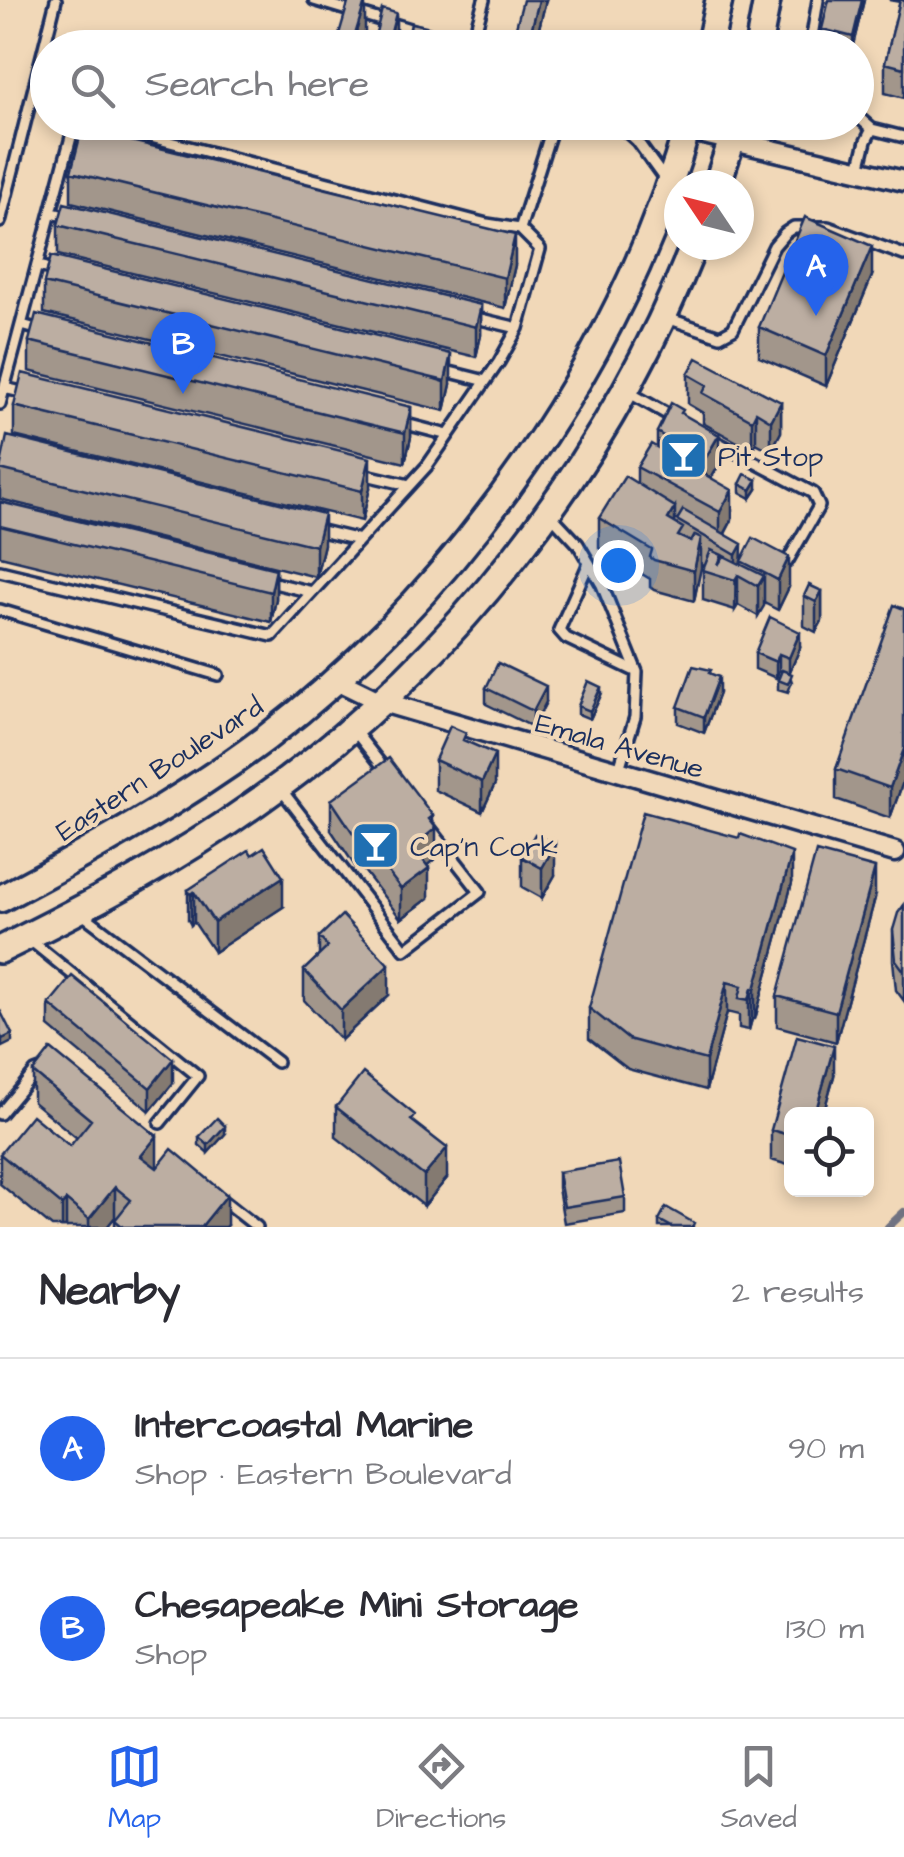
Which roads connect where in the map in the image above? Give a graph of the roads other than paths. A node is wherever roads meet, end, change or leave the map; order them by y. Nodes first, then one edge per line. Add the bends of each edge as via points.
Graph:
1 (56, 0) edge
2 (314, 0) edge
3 (484, 0) edge
4 (719, 0) edge
5 (767, 0) edge
6 (818, 0) edge
7 (48, 30) edge
8 (415, 30) edge
9 (476, 30) edge
10 (713, 30) edge
11 (761, 30) edge
12 (813, 30) edge
13 (30, 103) edge
14 (874, 129) edge
15 (904, 136) edge
16 (70, 140) edge
17 (163, 140) edge
18 (548, 140) edge
19 (636, 140) edge
20 (683, 140) edge
21 (732, 140) edge
22 (760, 140) edge
23 (866, 140) edge
24 (674, 170) edge
25 (721, 170) edge
26 (859, 172) junction
27 (664, 178) edge
28 (904, 182) edge
29 (664, 196) edge
30 (52, 213) junction
31 (0, 222) edge
32 (89, 222) edge
33 (520, 229) junction
34 (904, 254) edge
35 (688, 260) edge
36 (38, 266) junction
37 (75, 276) edge
38 (462, 314) edge
39 (664, 317) junction
40 (22, 325) junction
41 (518, 328) junction
42 (59, 334) edge
43 (430, 367) edge
44 (486, 382) junction
45 (4, 388) junction
46 (626, 390) junction
47 (43, 397) edge
48 (0, 404) edge
49 (393, 420) edge
50 (448, 435) junction
51 (351, 471) edge
52 (409, 485) junction
53 (548, 512) junction
54 (302, 526) edge
55 (359, 540) junction
56 (589, 562) junction
57 (787, 562) edge
58 (0, 571) edge
59 (257, 579) edge
60 (312, 592) junction
61 (0, 611) edge
62 (637, 672) junction
63 (218, 675) dead end
64 (334, 678) junction
65 (378, 701) junction
66 (351, 726) junction
67 (618, 773) junction
68 (278, 786) junction
69 (398, 786) edge
70 (421, 817) edge
71 (896, 852) dead end
72 (0, 898) edge
73 (79, 912) junction
74 (26, 937) junction
75 (0, 950) edge
76 (277, 1062) dead end
77 (59, 1078) edge
78 (0, 1114) edge
79 (160, 1123) dead end
80 (212, 1192) edge
81 (257, 1227) edge

1 - 7 lane
2 - 8 lane
3 - 9 lane
4 - 10 main road
5 - 11 main road
6 - 12 lane
13 - 31 lane
14 - 15 lane
16 - 30 lane
17 - 33 lane
18 - 33 lane
19 - 27 lane
20 - 24 main road, Eastern Boulevard
21 - 25 main road
22 - 26 street
23 - 26 lane
26 - 28 street
29 - 64 main road, Eastern Boulevard via 612,314 521,468 429,584
30 - 32 lane
30 - 36 lane
33 - 41 lane via 540,249
34 - 39 lane via 828,227 794,228 774,246 740,320 720,336
35 - 39 main road
36 - 37 lane
36 - 40 lane
38 - 41 lane
39 - 46 main road
40 - 42 lane
40 - 45 lane
41 - 44 lane
43 - 44 lane
44 - 50 lane
45 - 47 lane
45 - 48 lane
46 - 53 main road
46 - 57 lane via 813,493 819,506
49 - 50 lane
50 - 52 lane
51 - 52 lane
52 - 55 lane
53 - 56 lane
53 - 65 main road via 484,595
54 - 55 lane
55 - 60 lane
56 - 62 lane
56 - 62 lane via 560,630
58 - 60 lane via 272,636
59 - 60 lane
61 - 63 lane
62 - 67 lane via 635,718
64 - 65 street, Emala Avenue
64 - 72 main road, Eastern Boulevard via 216,772
65 - 66 main road
65 - 67 street, Emala Avenue
66 - 68 main road
66 - 69 lane
67 - 71 street, Emala Avenue
68 - 70 lane via 405,950 480,892
68 - 73 main road via 188,849
73 - 74 main road
73 - 76 lane
74 - 75 main road
74 - 79 lane via 198,1076
77 - 78 lane via 46,1068 35,1072
80 - 81 lane

